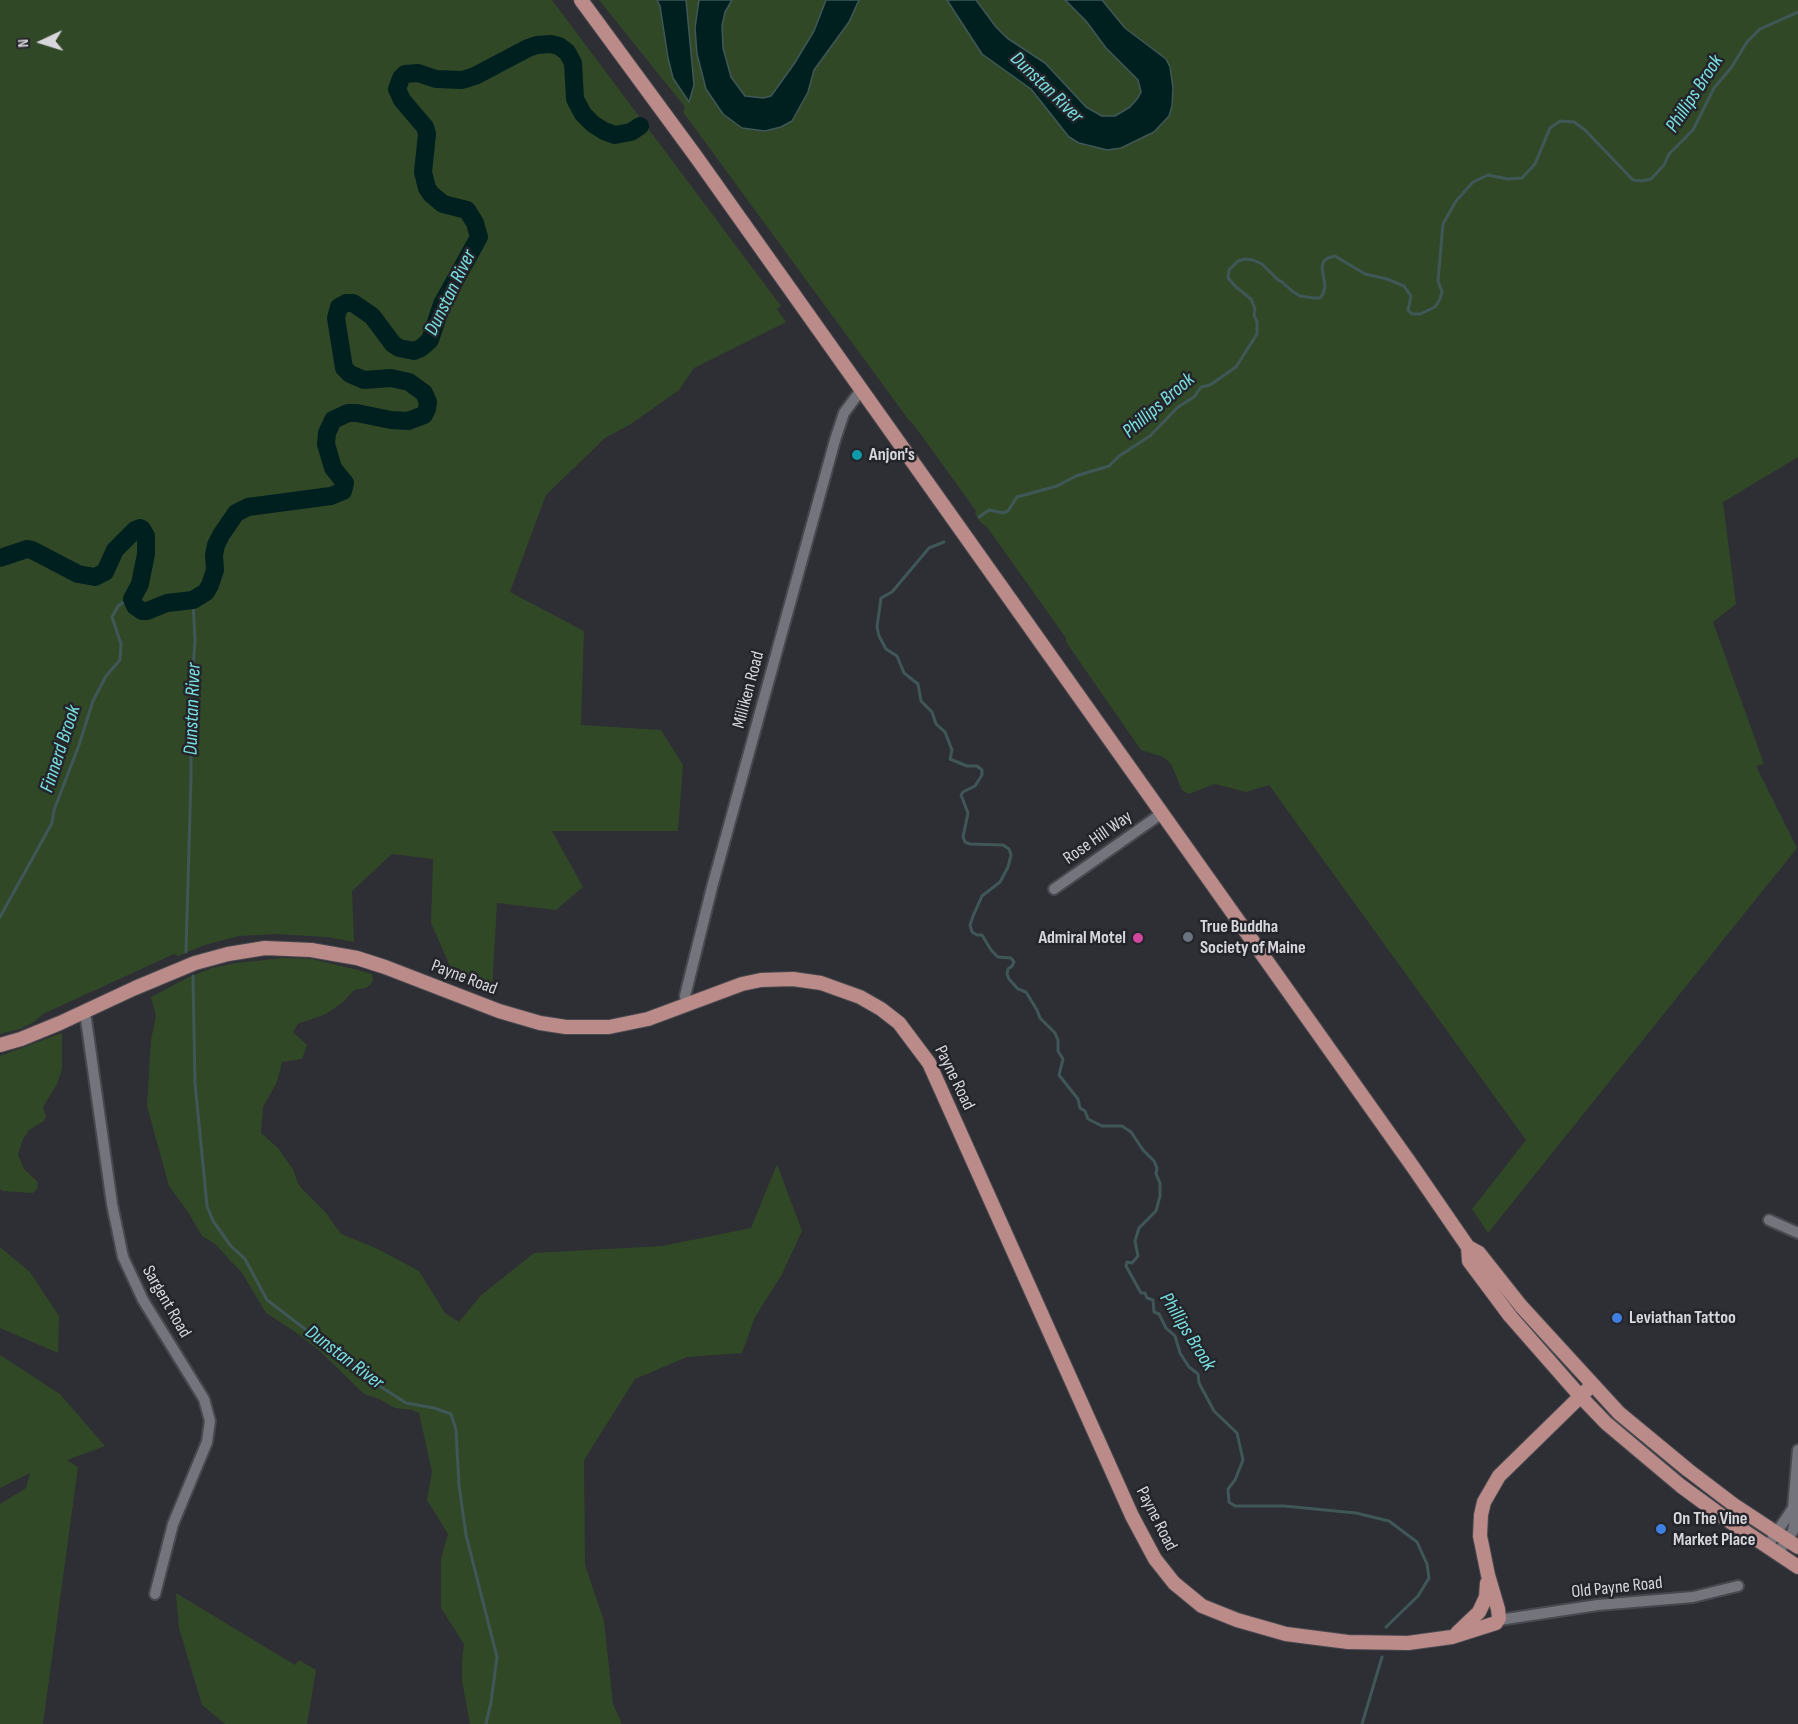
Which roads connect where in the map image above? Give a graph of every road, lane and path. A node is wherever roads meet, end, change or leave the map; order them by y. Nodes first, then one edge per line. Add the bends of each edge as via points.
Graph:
1 (581, 0) edge
2 (861, 390) junction
3 (1161, 814) junction
4 (1054, 889) dead end
5 (687, 1005) junction
6 (85, 1012) junction
7 (0, 1045) edge
8 (1768, 1220) dead end
9 (1798, 1233) edge
10 (1468, 1247) junction
11 (1592, 1385) junction
12 (1581, 1397) junction
13 (1798, 1450) edge
14 (1787, 1540) edge
15 (1772, 1550) junction
16 (1798, 1567) edge
17 (1488, 1575) junction
18 (1738, 1586) dead end
19 (155, 1594) dead end
20 (1499, 1620) junction
21 (1452, 1637) junction

1 - 2 main road
2 - 3 main road
2 - 5 street, Milliken Road via 844,413 835,440 712,887 685,996
3 - 4 street, Rose Hill Way
3 - 10 main road
5 - 6 main road, Payne Road via 621,1025 552,1026 499,1011 357,958 265,948 195,963
5 - 21 main road, Payne Road via 751,982 802,980 860,997 906,1031 934,1073 1143,1538 1161,1568 1185,1593 1209,1609 1237,1620 1304,1637 1382,1643
6 - 7 main road, Payne Road
6 - 19 street, Sargent Road via 123,1257 143,1300 204,1399 210,1421 203,1453 173,1524
8 - 9 street
10 - 11 main road via 1479,1253
10 - 12 main road via 1469,1261
11 - 12 main road
11 - 14 main road via 1619,1413 1688,1470
12 - 15 main road via 1681,1486
12 - 17 main road via 1508,1467 1488,1492 1480,1529
13 - 14 street via 1793,1508 1796,1515
14 - 15 street
15 - 16 main road
17 - 20 main road
17 - 21 main road via 1486,1597 1479,1612
18 - 20 street, Old Payne Road via 1693,1597 1598,1605
20 - 21 main road, Payne Road

